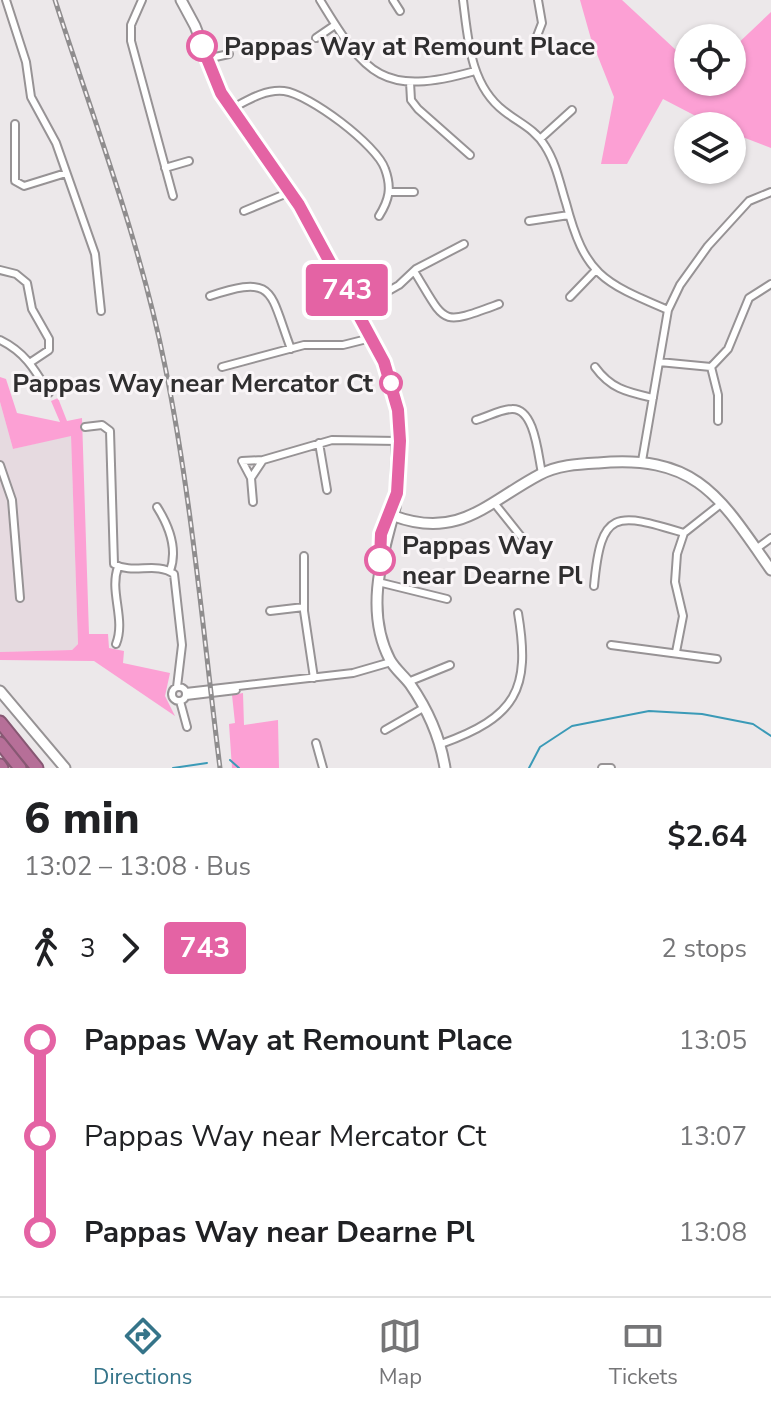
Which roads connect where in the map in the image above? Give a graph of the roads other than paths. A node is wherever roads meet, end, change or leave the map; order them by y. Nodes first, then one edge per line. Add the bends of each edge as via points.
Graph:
1 (6, 0) edge
2 (142, 0) edge
3 (181, 0) edge
4 (320, 0) edge
5 (393, 0) edge
6 (463, 0) edge
7 (538, 0) edge
8 (400, 11) dead end
9 (335, 25) junction
10 (537, 36) dead end
11 (316, 38) dead end
12 (229, 54) dead end
13 (206, 59) junction
14 (475, 71) junction
15 (410, 82) junction
16 (231, 109) junction
17 (572, 110) dead end
18 (15, 124) dead end
19 (540, 139) junction
20 (470, 155) dead end
21 (189, 161) dead end
22 (165, 168) junction
23 (66, 173) junction
24 (290, 192) junction
25 (390, 192) junction
26 (414, 192) dead end
27 (771, 192) edge
28 (173, 196) dead end
29 (244, 211) dead end
30 (569, 215) junction
31 (379, 216) dead end
32 (529, 221) dead end
33 (464, 244) dead end
34 (0, 270) edge
35 (414, 271) junction
36 (595, 271) junction
37 (771, 284) edge
38 (210, 296) dead end
39 (570, 297) dead end
40 (499, 304) dead end
41 (357, 309) junction
42 (668, 310) junction
43 (101, 311) dead end
44 (373, 338) junction
45 (0, 340) edge
46 (291, 349) junction
47 (31, 362) junction
48 (659, 362) junction
49 (222, 367) dead end
50 (595, 367) dead end
51 (711, 367) junction
52 (49, 393) dead end
53 (653, 398) junction
54 (476, 420) dead end
55 (718, 421) dead end
56 (85, 427) dead end
57 (400, 441) junction
58 (319, 443) junction
59 (263, 460) junction
60 (642, 461) junction
61 (0, 465) edge
62 (542, 473) junction
63 (251, 478) junction
64 (327, 490) dead end
65 (253, 502) dead end
66 (722, 503) junction
67 (495, 504) junction
68 (157, 507) dead end
69 (393, 512) junction
70 (684, 533) junction
71 (771, 538) edge
72 (523, 539) dead end
73 (756, 549) junction
74 (304, 556) dead end
75 (118, 567) junction
76 (771, 570) edge
77 (170, 571) junction
78 (378, 582) junction
79 (594, 586) dead end
80 (20, 598) dead end
81 (447, 599) dead end
82 (304, 607) junction
83 (270, 611) dead end
84 (518, 613) dead end
85 (116, 644) dead end
86 (611, 645) dead end
87 (676, 652) junction
88 (717, 659) dead end
89 (391, 662) junction
90 (450, 665) dead end
91 (314, 678) junction
92 (408, 682) junction
93 (177, 687) junction
94 (0, 691) edge
95 (184, 696) junction
96 (425, 707) junction
97 (0, 722) edge
98 (187, 727) dead end
99 (385, 730) dead end
100 (0, 743) edge
101 (316, 743) dead end
102 (441, 744) junction
103 (20, 768) edge
104 (37, 768) edge
105 (65, 768) edge
106 (323, 768) edge
107 (445, 768) edge
108 (602, 768) edge
109 (611, 768) edge

1 - 23 street via 31,97
2 - 22 street via 131,25 131,41
3 - 13 street
4 - 9 street
5 - 8 street
6 - 14 street
7 - 10 street via 542,23
9 - 11 street
9 - 15 street via 367,67 398,83
12 - 13 street
13 - 16 street
14 - 15 street
14 - 19 street via 502,110
15 - 20 street via 411,100 418,109
16 - 24 street
16 - 25 street via 262,93 305,97 375,153
17 - 19 street
18 - 23 street via 15,181 24,186
19 - 30 street via 556,169
21 - 22 street
22 - 28 street
23 - 43 street via 95,254
24 - 29 street
24 - 41 street
25 - 26 street
25 - 31 street
27 - 42 street via 749,201 708,246
30 - 32 street
30 - 36 street via 581,253
33 - 35 street
34 - 47 street via 27,283 32,309 49,339 49,350
35 - 40 street via 446,317 455,320
35 - 41 street
36 - 39 street
36 - 42 street via 620,290
37 - 51 street via 749,298 728,349
38 - 46 street via 257,285 272,297
41 - 44 street
42 - 48 street
44 - 46 street
44 - 57 street via 395,398
45 - 47 street
46 - 49 street
47 - 52 street
48 - 51 street
48 - 53 street
50 - 53 street via 618,390
51 - 55 street
53 - 60 street
54 - 62 street via 523,411
56 - 75 street via 102,425 110,431
57 - 58 street
57 - 69 street
58 - 59 street
58 - 64 street
59 - 63 street
59 - 63 street via 242,461
60 - 62 street via 565,466
60 - 66 street via 687,474
61 - 80 street via 12,500
62 - 67 street
63 - 65 street
66 - 70 street
66 - 73 street
67 - 69 street via 467,519 430,523
67 - 72 street
68 - 77 street via 168,524 174,561
69 - 78 street via 381,534
70 - 79 street via 641,520 612,524 603,530 598,545
70 - 87 street via 675,568 683,616
71 - 73 street
73 - 76 street
74 - 82 street
75 - 77 street
75 - 85 street via 114,577 121,632
77 - 93 street via 182,645
78 - 81 street
78 - 89 street via 377,614
82 - 83 street
82 - 91 street
84 - 102 street via 525,654 516,691 472,733
86 - 87 street
87 - 88 street
89 - 91 street
89 - 92 street
90 - 92 street
91 - 95 street
92 - 96 street
93 - 95 street
93 - 95 street via 172,696
94 - 105 street
95 - 98 street
96 - 99 street
96 - 102 street
97 - 104 highway
100 - 103 highway
101 - 106 street
102 - 107 street
108 - 109 street

